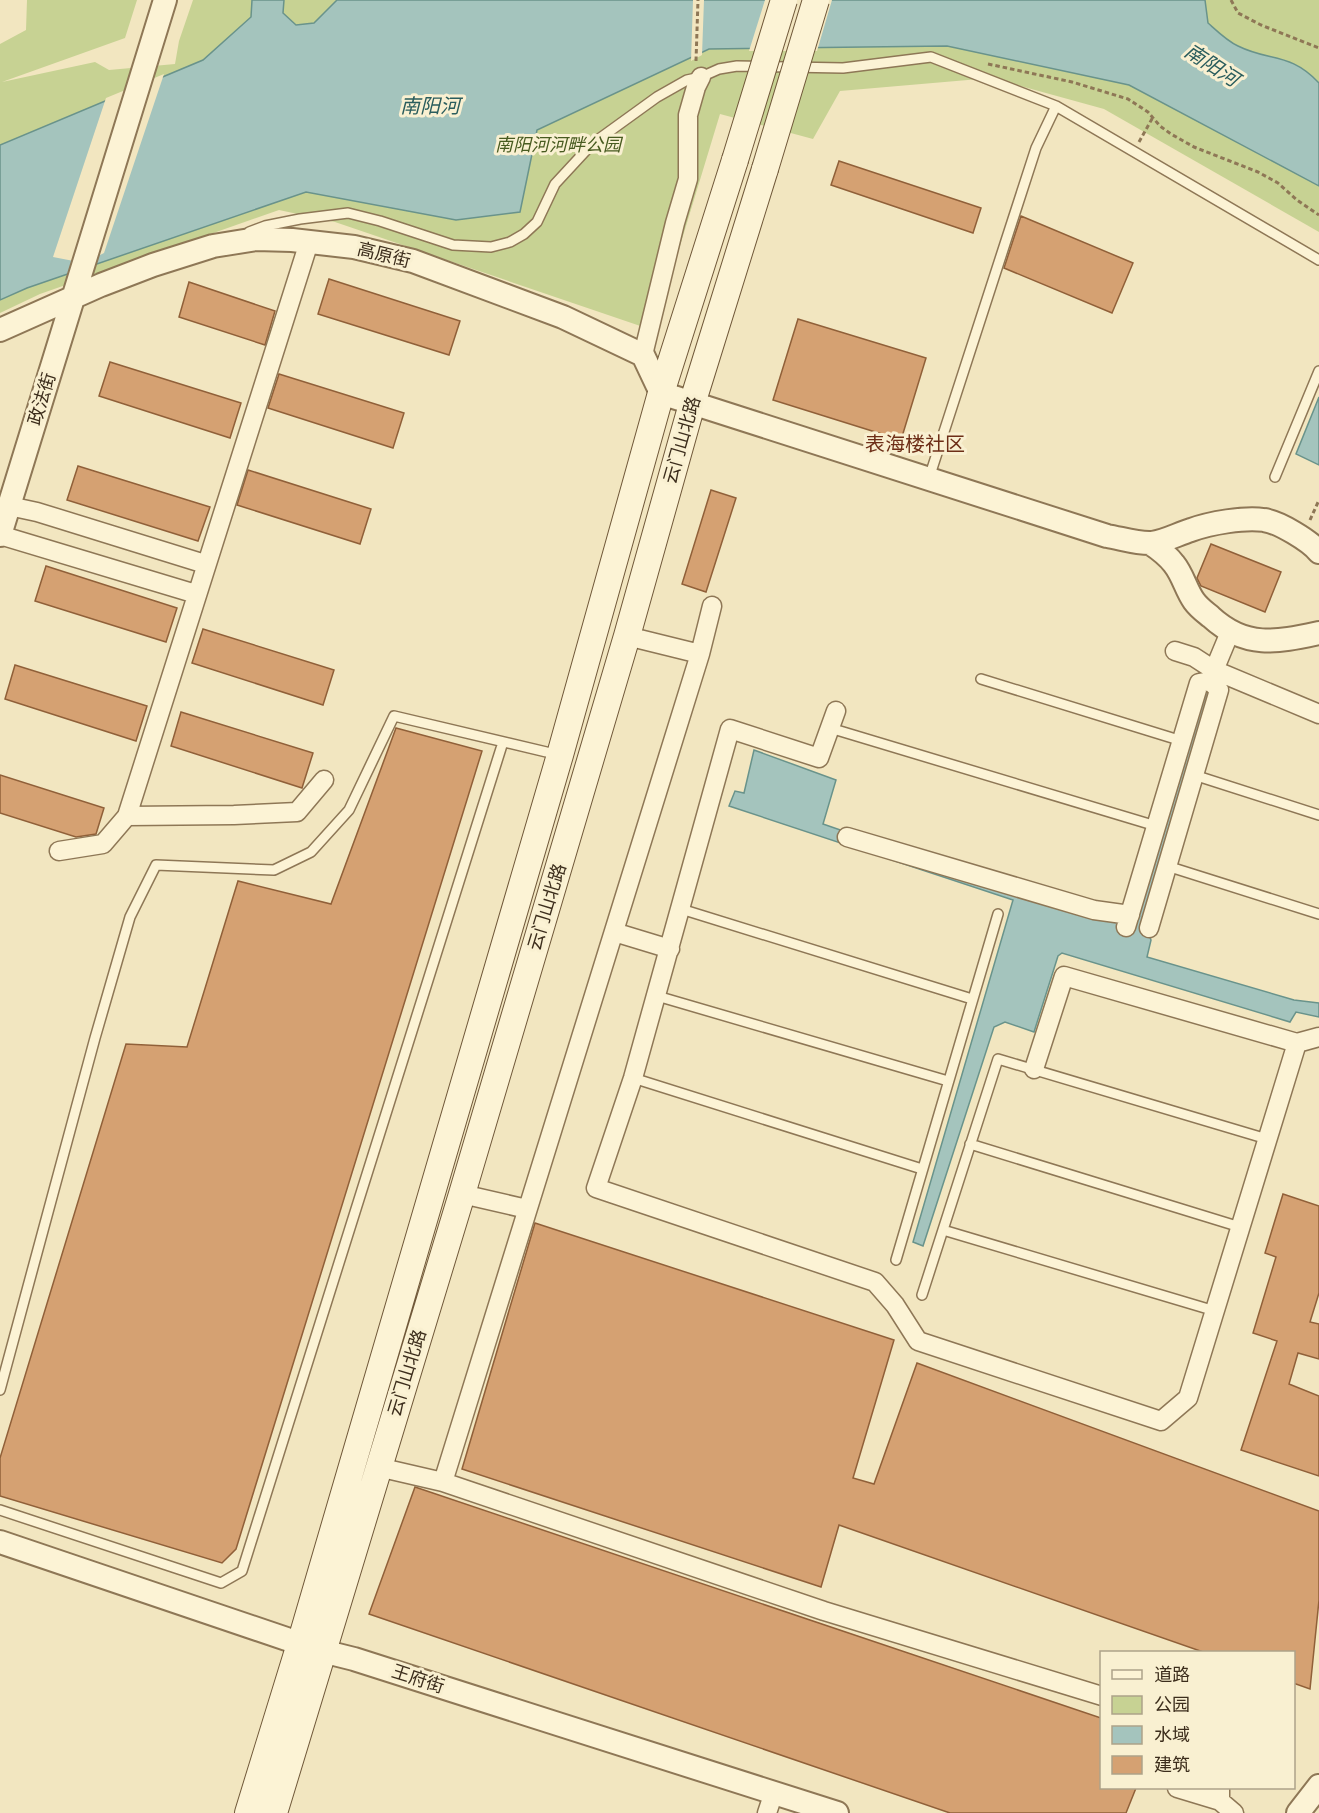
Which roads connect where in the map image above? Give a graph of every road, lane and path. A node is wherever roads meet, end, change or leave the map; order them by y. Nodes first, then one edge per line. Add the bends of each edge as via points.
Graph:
1 (165, 0) edge
2 (698, 0) edge
3 (784, 0) edge
4 (816, 0) edge
5 (1231, 0) edge
6 (1319, 48) edge
7 (982, 63) dead end
8 (698, 70) junction
9 (1056, 106) junction
10 (1153, 117) junction
11 (1134, 151) junction
12 (1319, 215) edge
13 (309, 242) junction
14 (213, 246) junction
15 (1319, 260) edge
16 (74, 296) junction
17 (0, 330) edge
18 (643, 355) junction
19 (1319, 371) edge
20 (661, 393) junction
21 (692, 404) junction
22 (1275, 477) dead end
23 (929, 478) junction
24 (4, 507) edge
25 (0, 535) edge
26 (1150, 543) junction
27 (1319, 552) edge
28 (205, 564) junction
29 (196, 594) junction
30 (712, 606) dead end
31 (1230, 632) junction
32 (1319, 633) edge
33 (627, 636) junction
34 (1175, 651) dead end
35 (700, 654) junction
36 (1212, 675) junction
37 (981, 679) dead end
38 (1319, 714) edge
39 (833, 719) joint
40 (1182, 741) junction
41 (503, 742) junction
42 (560, 755) junction
43 (1194, 775) junction
44 (324, 780) dead end
45 (1319, 815) edge
46 (127, 816) junction
47 (1156, 826) junction
48 (847, 837) dead end
49 (59, 851) dead end
50 (1167, 866) junction
51 (681, 909) junction
52 (998, 914) dead end
53 (1319, 914) edge
54 (1149, 928) dead end
55 (614, 933) junction
56 (670, 949) junction
57 (657, 996) junction
58 (972, 999) junction
59 (1319, 1037) edge
60 (1296, 1043) junction
61 (1034, 1069) junction
62 (633, 1078) junction
63 (948, 1081) junction
64 (1267, 1139) junction
65 (970, 1144) junction
66 (922, 1169) junction
67 (462, 1194) junction
68 (527, 1209) junction
69 (1240, 1227) junction
70 (943, 1230) junction
71 (896, 1260) dead end
72 (922, 1295) dead end
73 (1215, 1311) junction
74 (0, 1390) edge
75 (378, 1467) junction
76 (443, 1482) junction
77 (0, 1510) edge
78 (0, 1542) edge
79 (311, 1647) junction
80 (1100, 1696) edge
81 (1319, 1786) edge
82 (1184, 1789) edge
83 (1220, 1794) edge
84 (771, 1803) edge
85 (248, 1813) edge
86 (274, 1813) edge
87 (837, 1813) edge
88 (1234, 1813) edge
89 (1298, 1813) edge

1 - 16 street, 政法街
2 - 8 path
3 - 20 main road, 云门山北路, bridge
4 - 21 main road, 云门山北路, bridge
5 - 6 path via 1238,13
7 - 10 path via 1072,82 1128,99
8 - 9 lane via 737,66 843,69 931,57
8 - 14 lane via 578,156 555,184 537,222 510,242 491,247 453,245 348,213 265,226
8 - 18 street via 688,115 688,180
9 - 11 lane
9 - 23 lane via 1036,148
10 - 11 path
10 - 12 path via 1171,135 1278,183
11 - 15 lane
13 - 14 street, 高原街 via 256,239
13 - 18 street, 高原街 via 354,247 413,261 563,317
13 - 28 street
14 - 16 street, 高原街
16 - 17 street, 高原街
16 - 24 street, 政法街
18 - 20 street
19 - 22 lane
20 - 21 street
20 - 42 main road, 云门山北路
21 - 23 street
21 - 33 main road, 云门山北路
23 - 26 street via 1107,536
24 - 25 street, 政法街
24 - 28 street via 37,512
25 - 29 street
26 - 27 street via 1201,527 1265,520 1289,530
26 - 31 street via 1176,566 1200,608
28 - 29 street
29 - 46 street
30 - 35 street
31 - 32 street via 1266,642 1290,641
31 - 36 street
33 - 35 street
33 - 67 main road, 云门山北路
34 - 36 street via 1194,657
35 - 55 street
36 - 38 street
36 - 40 street via 1199,683
36 - 43 street via 1219,690
37 - 40 lane
39 - 47 lane
39 - 51 street via 819,758 730,729
40 - 47 street
41 - 42 lane
41 - 74 lane via 394,716 349,810 311,852 274,870 156,865 130,917
41 - 77 lane via 242,1572 221,1583
42 - 79 main road, 云门山北路
43 - 45 lane
43 - 50 street
44 - 46 street via 297,812
46 - 49 street via 103,844
47 - 48 street via 1128,921
50 - 53 lane
50 - 54 street
51 - 56 street
51 - 58 lane
52 - 58 lane
55 - 56 street
55 - 68 street
56 - 57 street
57 - 62 street
57 - 63 lane
58 - 63 lane
59 - 60 street
60 - 61 street via 1064,976
60 - 64 street
61 - 64 lane
61 - 65 lane via 998,1059
62 - 66 lane
62 - 73 street via 596,1188 875,1281 918,1341 1161,1421 1188,1398
63 - 66 lane
64 - 69 street
65 - 69 lane
65 - 70 lane
66 - 71 lane
67 - 68 street
67 - 75 main road, 云门山北路
68 - 76 street
69 - 73 street
70 - 72 lane
70 - 73 lane
75 - 76 street
75 - 79 main road, 云门山北路
76 - 80 street via 824,1611
78 - 79 street, 王府街
79 - 84 street, 王府街
79 - 85 main road, 云门山北路
79 - 86 main road, 云门山北路
81 - 89 street
82 - 83 street
83 - 88 street
84 - 87 street, 王府街

